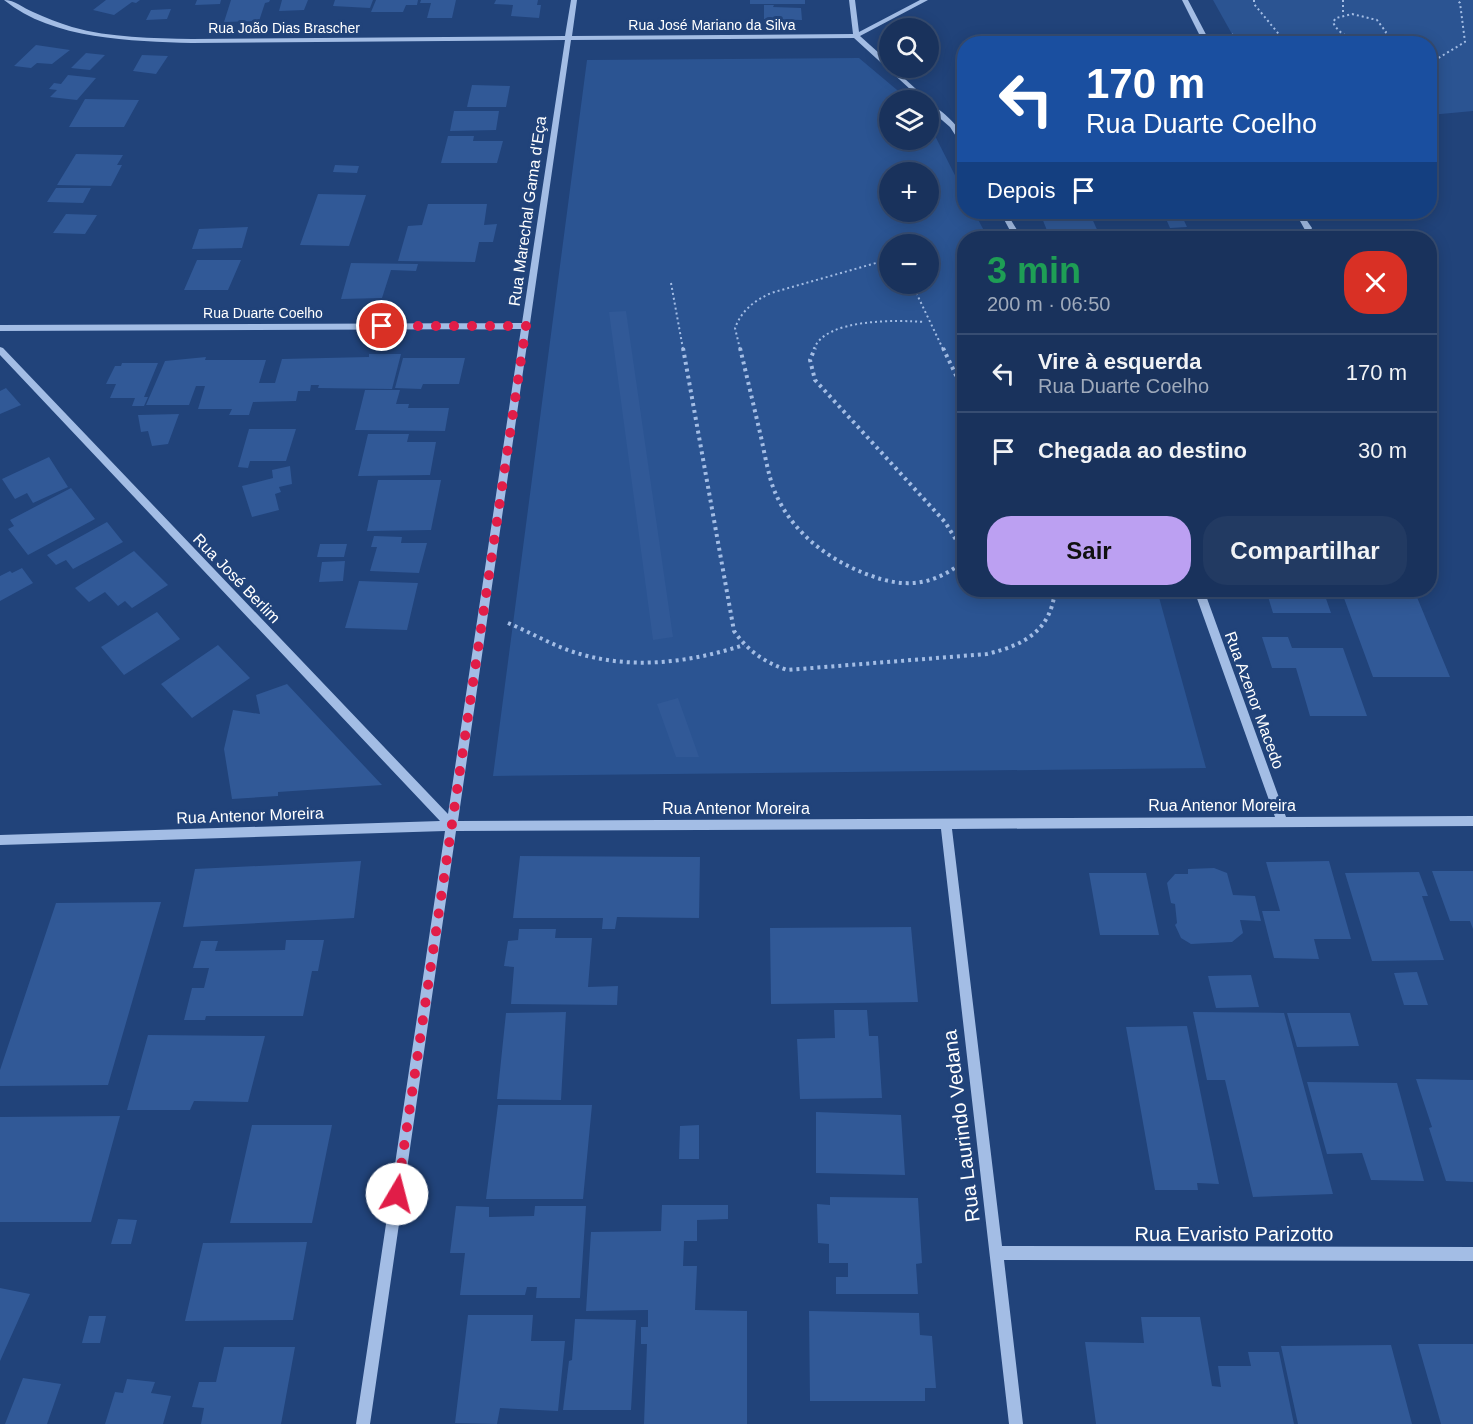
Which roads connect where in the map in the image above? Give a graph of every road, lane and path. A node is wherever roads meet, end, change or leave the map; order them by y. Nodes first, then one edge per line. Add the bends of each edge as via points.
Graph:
1 (574, 0) edge
2 (852, 0) edge
3 (925, 0) edge
4 (1185, 0) edge
5 (1254, 0) edge
6 (1343, 0) edge
7 (1457, 0) edge
8 (10, 1) edge
9 (1343, 15) junction
10 (856, 36) junction
11 (1204, 36) edge
12 (1280, 36) edge
13 (1346, 36) edge
14 (1381, 36) edge
15 (568, 38) junction
16 (879, 57) edge
17 (1437, 59) edge
18 (902, 78) edge
19 (914, 90) edge
20 (939, 114) edge
21 (957, 133) edge
22 (1302, 219) edge
23 (1308, 228) dead end
24 (879, 262) edge
25 (671, 283) dead end
26 (917, 294) edge
27 (925, 322) dead end
28 (526, 326) junction
29 (0, 328) edge
30 (0, 350) edge
31 (957, 377) edge
32 (957, 541) edge
33 (957, 567) edge
34 (1054, 597) edge
35 (1202, 597) edge
36 (483, 613) junction
37 (744, 645) junction
38 (1282, 821) junction
39 (1473, 821) edge
40 (946, 823) junction
41 (452, 826) junction
42 (0, 840) edge
43 (996, 1253) junction
44 (1473, 1254) edge
45 (363, 1424) edge
46 (1016, 1424) edge

1 - 15 street, Rua Marechal Gama d'Eça
2 - 10 street
3 - 10 street
4 - 11 street
5 - 12 path
6 - 9 path
7 - 17 path via 1466,42
8 - 15 street, Rua João Dias Brascher via 63,28 141,39
9 - 13 path via 1333,22
9 - 14 path via 1371,18 1384,27 1386,32
10 - 15 street, Rua José Mariano da Silva
10 - 16 street
15 - 28 street, Rua Marechal Gama d'Eça
18 - 19 street
20 - 21 street
22 - 23 street
24 - 33 path via 764,296 738,318 735,328 771,481 777,499 802,533 840,561 898,584 912,585 926,584 951,574
25 - 37 path via 735,631
26 - 31 path
27 - 32 path via 887,320 837,330 813,350 811,370 815,380 945,522
28 - 29 street, Rua Duarte Coelho
28 - 36 street, Rua Marechal Gama d'Eça
30 - 41 street, Rua José Berlim
34 - 37 path via 1053,609 1034,634 1021,644 987,654 788,670 764,661
35 - 38 street, Rua Azenor Macedo
36 - 37 path via 554,645 609,660 668,663 711,656
36 - 41 street, Rua Marechal Gama d'Eça
38 - 39 street, Rua Antenor Moreira
38 - 40 street, Rua Antenor Moreira
40 - 41 street, Rua Antenor Moreira
40 - 43 street, Rua Laurindo Vedana
41 - 42 street, Rua Antenor Moreira
41 - 45 street, Rua Marechal Gama d'Eça
43 - 44 street, Rua Evaristo Parizotto
43 - 46 street, Rua Laurindo Vedana

